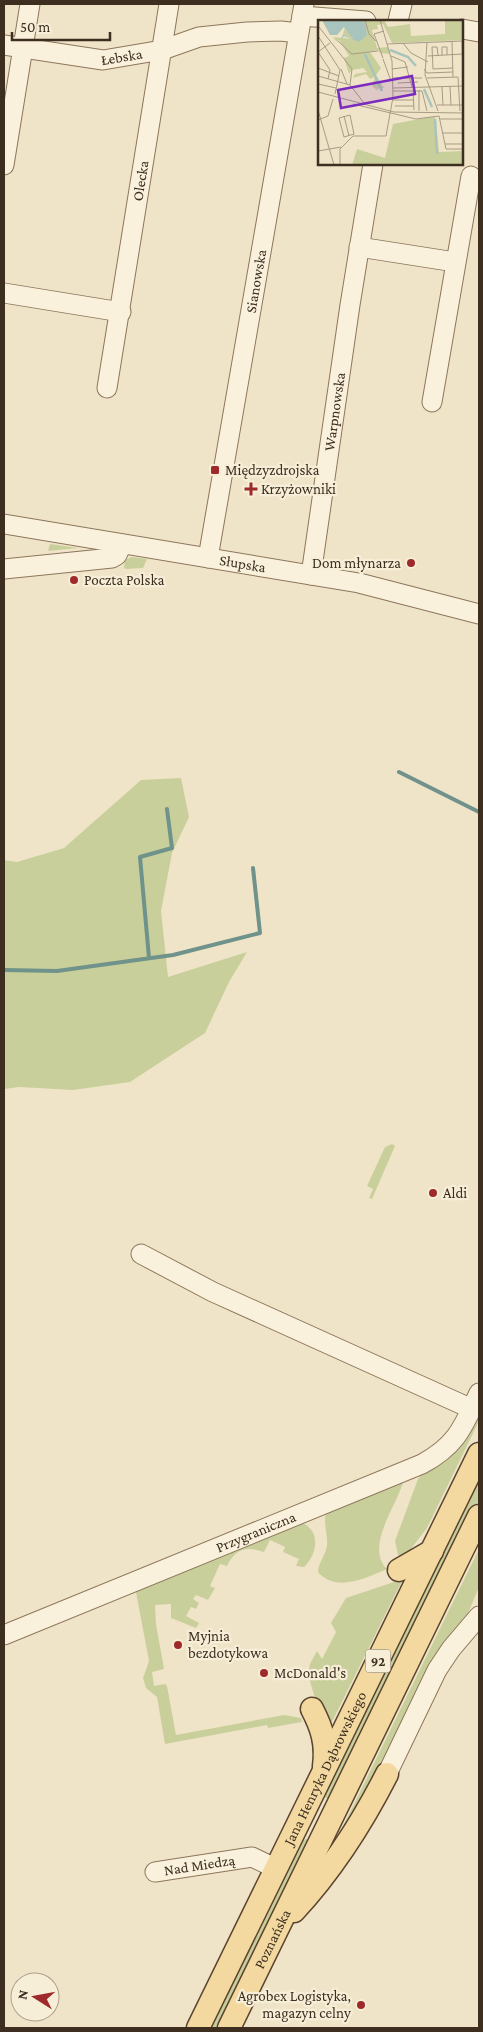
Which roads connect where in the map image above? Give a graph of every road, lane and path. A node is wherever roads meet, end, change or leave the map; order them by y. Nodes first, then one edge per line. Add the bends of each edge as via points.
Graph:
1 (30, 4) edge
2 (170, 4) edge
3 (402, 4) edge
4 (301, 18) edge
5 (344, 20) edge
6 (398, 20) edge
7 (463, 29) edge
8 (479, 32) edge
9 (4, 45) edge
10 (23, 48) junction
11 (162, 50) junction
12 (4, 164) edge
13 (373, 165) edge
14 (471, 176) dead end
15 (359, 247) junction
16 (455, 262) junction
17 (4, 294) edge
18 (121, 312) junction
19 (107, 388) dead end
20 (432, 402) dead end
21 (4, 524) edge
22 (122, 544) junction
23 (208, 558) junction
24 (4, 569) edge
25 (311, 575) junction
26 (479, 614) edge
27 (141, 1254) dead end
28 (475, 1401) edge
29 (479, 1454) edge
30 (479, 1516) edge
31 (432, 1551) junction
32 (399, 1570) dead end
33 (479, 1616) edge
34 (4, 1635) edge
35 (312, 1709) dead end
36 (387, 1774) joint
37 (322, 1776) junction
38 (316, 1850) joint
39 (277, 1869) junction
40 (155, 1872) dead end
41 (277, 1928) junction
42 (198, 2028) edge
43 (229, 2028) edge

1 - 10 street
2 - 11 street, Olecka
3 - 6 street
4 - 5 street, Łebska
4 - 11 street, Łebska via 281,31 200,38
4 - 23 street, Sianowska
7 - 8 street
9 - 10 street, Łebska
10 - 11 street, Łebska via 103,60
10 - 12 street
11 - 18 street, Olecka
13 - 15 street, Warpnowska
14 - 16 street
15 - 16 street
15 - 25 street, Warpnowska
16 - 20 street
17 - 18 street
18 - 19 street, Olecka
21 - 22 street, Słupska
22 - 23 street, Słupska
22 - 24 street via 112,558
23 - 25 street, Słupska
25 - 26 street, Słupska via 393,591
27 - 28 street via 213,1292
28 - 34 street, Przygraniczna via 452,1444 415,1468
29 - 31 main road, Jana Henryka Dąbrowskiego / 92
30 - 38 main road, Jana Henryka Dąbrowskiego / 92
31 - 32 main road
31 - 37 main road, Jana Henryka Dąbrowskiego / 92
33 - 36 street via 437,1670
35 - 37 main road via 324,1739
36 - 41 main road via 332,1868
37 - 39 main road, Jana Henryka Dąbrowskiego / 92
38 - 41 main road, Poznańska / 92
39 - 40 street, Nad Miedzą via 252,1857
39 - 42 main road, Poznańska / 92
41 - 43 main road, Poznańska / 92

